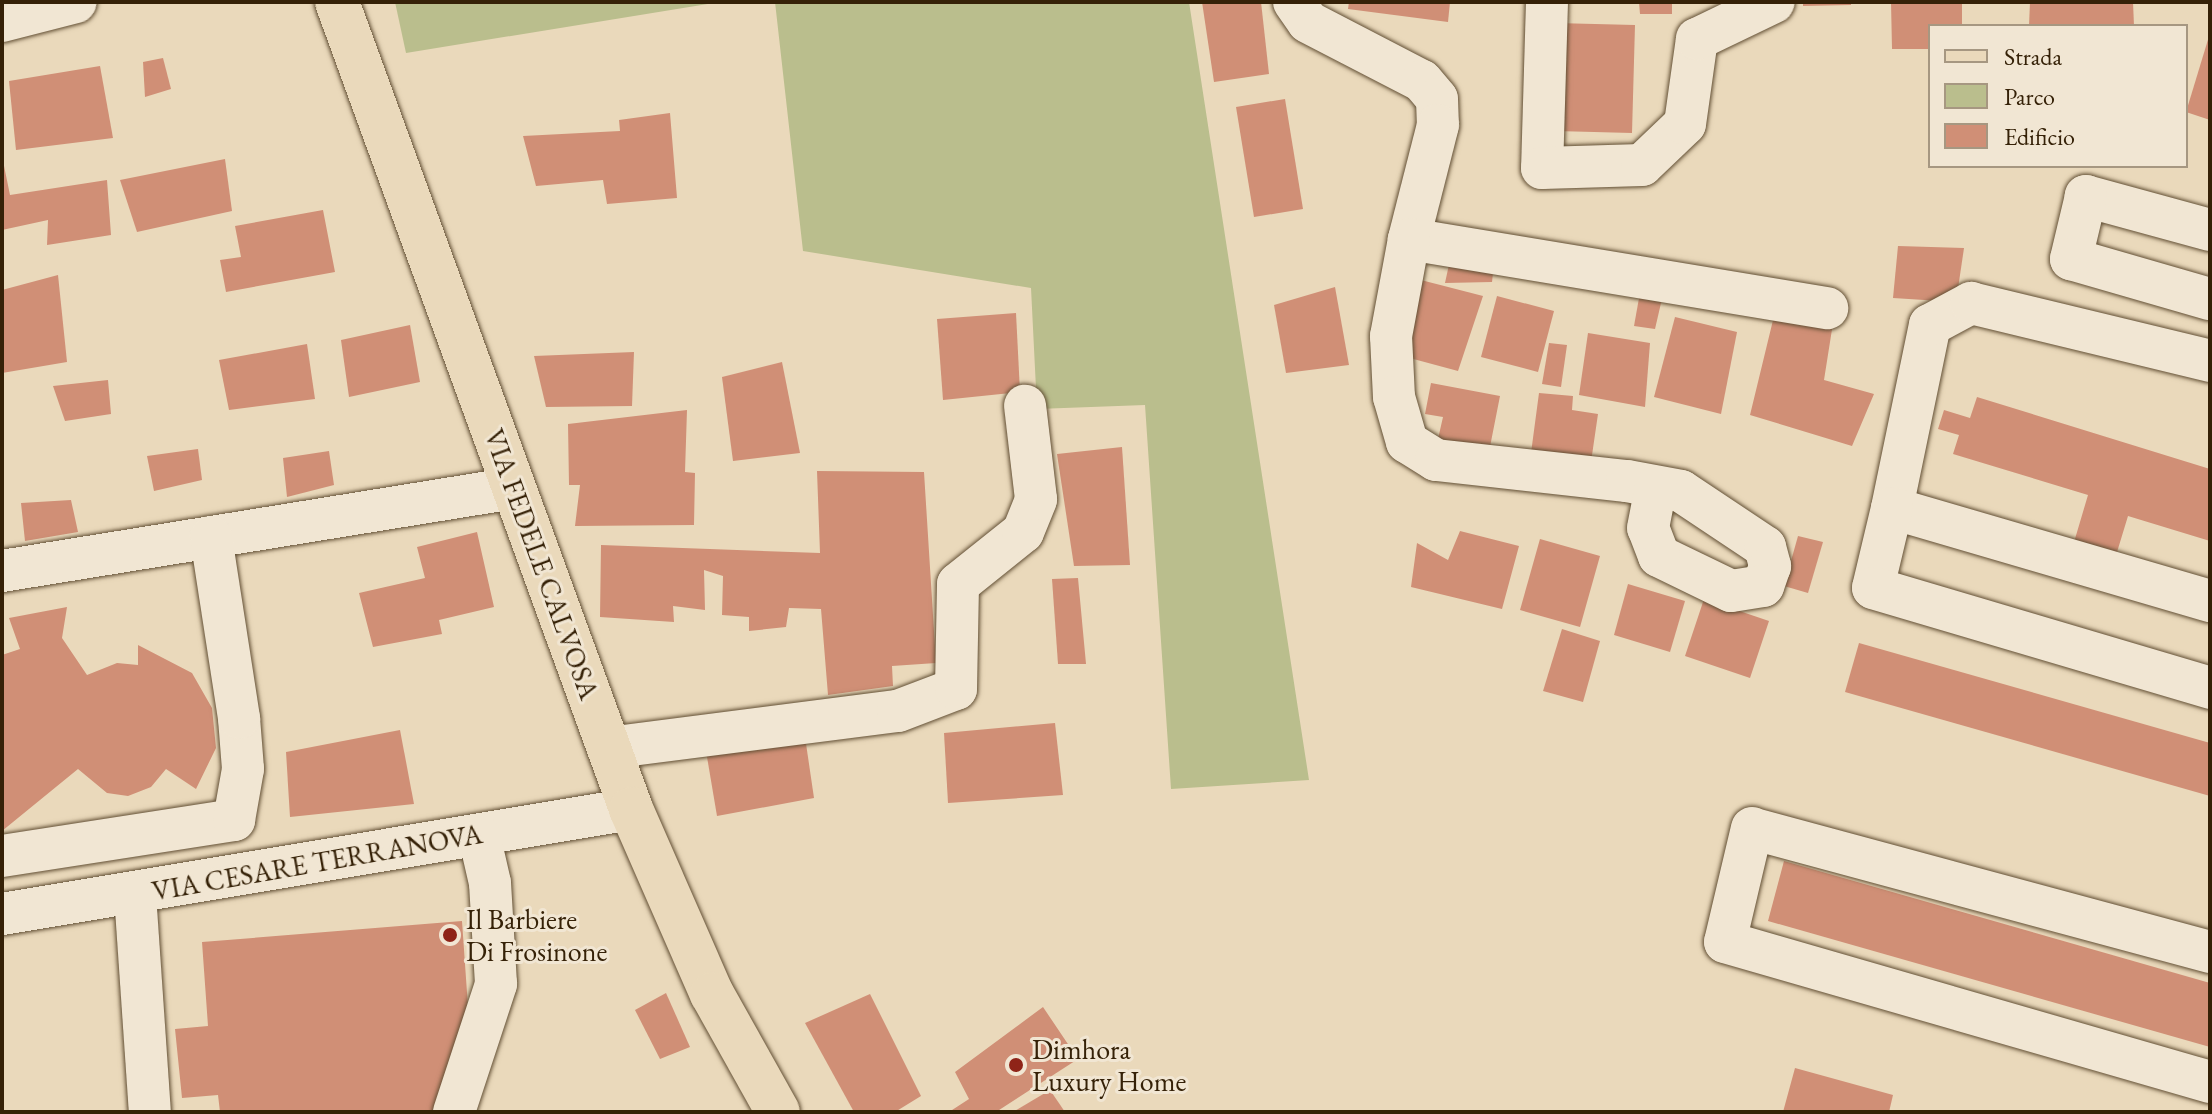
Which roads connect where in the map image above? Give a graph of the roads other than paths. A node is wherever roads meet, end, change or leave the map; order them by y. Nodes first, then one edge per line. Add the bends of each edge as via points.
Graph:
1 (76, 2) edge
2 (337, 2) edge
3 (1294, 2) edge
4 (1547, 2) edge
5 (1774, 2) edge
6 (2, 21) edge
7 (2210, 230) edge
8 (1409, 239) junction
9 (2210, 299) edge
10 (1827, 308) dead end
11 (2210, 361) edge
12 (1025, 406) dead end
13 (1656, 487) dead end
14 (514, 488) junction
15 (1892, 508) junction
16 (211, 537) junction
17 (2, 571) edge
18 (2210, 601) edge
19 (2210, 688) edge
20 (608, 748) junction
21 (631, 809) junction
22 (479, 835) junction
23 (2, 856) edge
24 (135, 894) junction
25 (2, 914) edge
26 (2210, 952) edge
27 (2210, 1082) edge
28 (150, 1112) edge
29 (454, 1112) edge
30 (778, 1112) edge

1 - 6 street
2 - 14 main road, VIA FEDELE CALVOSA
3 - 8 street via 1308,22 1422,81 1437,99 1438,125
4 - 5 street via 1542,168 1642,165 1685,124 1697,39
7 - 9 street via 2086,196 2071,259
8 - 10 street
8 - 13 street via 1391,336 1394,397 1407,442 1436,460
11 - 15 street via 1971,303 1930,325
12 - 20 street via 1036,499 1023,532 958,584 956,689 898,711
14 - 16 street
14 - 20 main road, VIA FEDELE CALVOSA
15 - 18 street
15 - 19 street via 1873,588
16 - 17 street
16 - 23 street via 239,718 243,769 234,820
20 - 21 main road, VIA FEDELE CALVOSA
21 - 22 street, VIA CESARE TERRANOVA
21 - 30 main road, VIA FEDELE CALVOSA via 712,994
22 - 24 street, VIA CESARE TERRANOVA
22 - 29 street via 490,883 496,984
24 - 25 street, VIA CESARE TERRANOVA
24 - 28 street
26 - 27 street via 1752,828 1725,942

